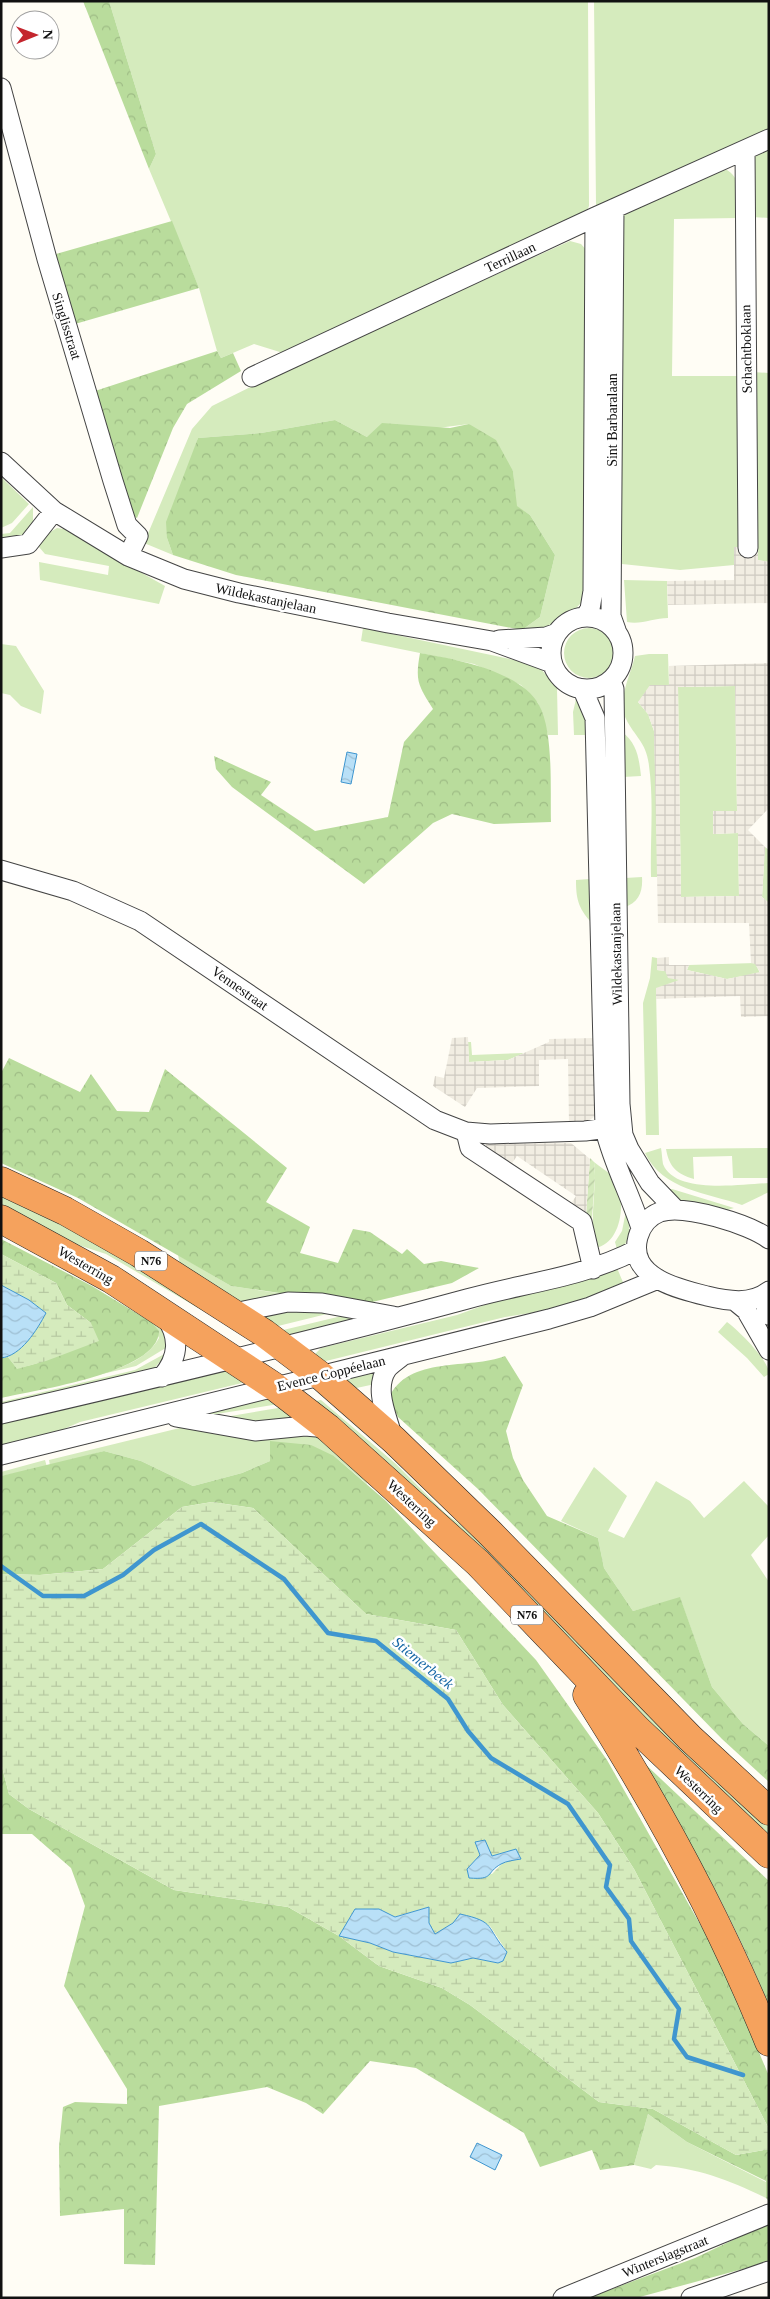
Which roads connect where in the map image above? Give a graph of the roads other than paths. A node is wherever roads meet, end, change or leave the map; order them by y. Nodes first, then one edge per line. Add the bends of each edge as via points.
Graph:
1 (1, 88) edge
2 (769, 139) edge
3 (737, 154) junction
4 (614, 210) junction
5 (595, 217) junction
6 (252, 377) dead end
7 (1, 462) edge
8 (54, 512) junction
9 (1, 548) edge
10 (748, 548) dead end
11 (128, 556) junction
12 (585, 617) junction
13 (616, 630) junction
14 (557, 633) junction
15 (492, 641) junction
16 (552, 663) junction
17 (611, 681) junction
18 (583, 690) junction
19 (1, 870) edge
20 (614, 1127) junction
21 (466, 1132) junction
22 (1, 1181) edge
23 (676, 1210) junction
24 (1, 1219) edge
25 (641, 1228) junction
26 (767, 1237) edge
27 (636, 1250) junction
28 (593, 1269) junction
29 (658, 1279) junction
30 (765, 1294) edge
31 (735, 1301) junction
32 (162, 1312) junction
33 (234, 1313) junction
34 (769, 1315) edge
35 (399, 1317) junction
36 (284, 1347) junction
37 (769, 1350) edge
38 (403, 1356) junction
39 (234, 1360) junction
40 (320, 1376) junction
41 (162, 1377) junction
42 (275, 1388) junction
43 (1, 1414) edge
44 (162, 1417) junction
45 (328, 1428) junction
46 (394, 1440) junction
47 (1, 1455) edge
48 (558, 1649) junction
49 (769, 1811) edge
50 (769, 1854) edge
51 (769, 2042) edge
52 (766, 2210) edge
53 (769, 2271) edge
54 (769, 2283) edge
55 (563, 2298) edge
56 (690, 2298) edge
57 (697, 2298) edge

1 - 11 street, Singlisstraat via 47,259 116,490 127,525 138,536
2 - 3 street, Terrillaan
3 - 4 street, Terrillaan
3 - 10 street, Schachtboklaan via 745,182
4 - 5 street, Terrillaan
4 - 13 street, Sint Barbaralaan via 611,616
5 - 6 street, Terrillaan
5 - 12 street, Sint Barbaralaan via 593,591
7 - 8 street, Wildekastanjelaan
8 - 9 street via 28,544
8 - 11 street, Wildekastanjelaan
11 - 15 street, Wildekastanjelaan via 184,579 239,593
12 - 13 street via 604,620
12 - 14 street, Wildekastanjelaan via 575,618
13 - 17 street via 624,653 622,664
14 - 15 street, Wildekastanjelaan via 546,638
14 - 16 street via 552,644
15 - 16 street, Wildekastanjelaan
16 - 18 street via 563,682
17 - 18 street via 596,689
17 - 20 street, Wildekastanjelaan via 614,689 618,1057
18 - 20 street, Wildekastanjelaan via 595,718
19 - 21 street, Vennestraat via 73,892 140,922 435,1120
20 - 21 street, Vennestraat via 490,1134
20 - 23 street, Wildekastanjelaan via 650,1183
20 - 25 street, Wildekastanjelaan via 610,1149
21 - 28 street via 470,1148 582,1222
22 - 33 highway, N76 via 72,1215
23 - 25 street via 654,1215
23 - 26 street via 731,1221
24 - 32 highway, Westerring / N76 via 64,1251
25 - 27 street
27 - 28 street
27 - 29 street via 641,1265
28 - 35 street
29 - 31 street via 698,1294
29 - 38 street, Evence Coppéelaan via 574,1312
30 - 31 street via 755,1300
30 - 34 street
31 - 37 street via 746,1310
32 - 39 highway, Westerring / N76
32 - 41 street via 176,1340 174,1360
33 - 35 street via 288,1302 322,1304
33 - 36 highway, N76
35 - 36 street
36 - 39 street
36 - 40 highway, N76
38 - 40 street, Evence Coppéelaan
38 - 46 street via 387,1369 382,1385 382,1401
39 - 41 street
39 - 42 highway, Westerring / N76
40 - 42 street, Evence Coppéelaan
40 - 46 highway, N76
41 - 43 street
42 - 44 street, Evence Coppéelaan
42 - 45 highway, Westerring / N76
44 - 45 street via 188,1418 255,1431 305,1426
44 - 47 street, Evence Coppéelaan
45 - 48 highway, Westerring / N76 via 478,1563
46 - 49 highway, N76 via 490,1533 690,1738
48 - 50 highway, Westerring / N76
48 - 51 highway via 627,1757 674,1842
52 - 55 street, Winterslagstraat
53 - 56 street
54 - 57 street

